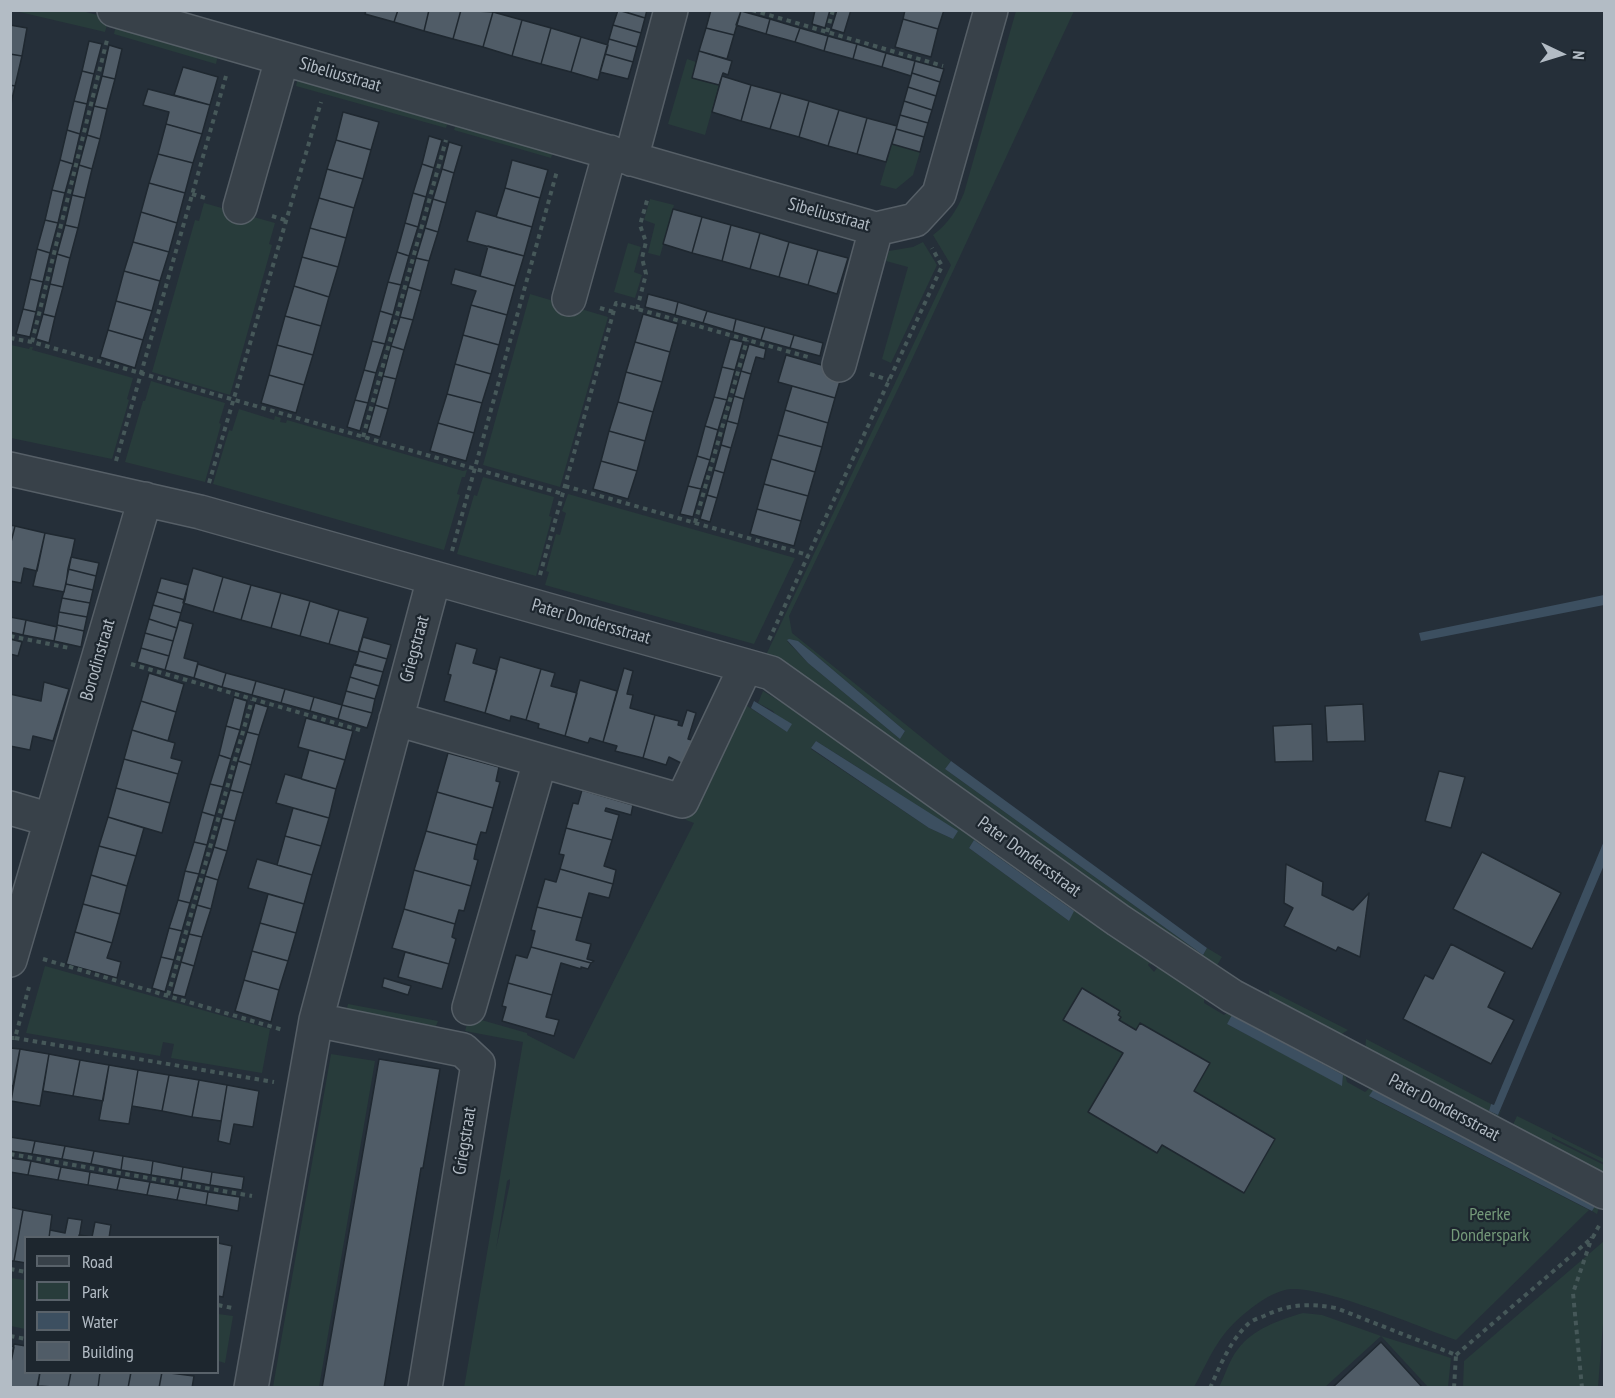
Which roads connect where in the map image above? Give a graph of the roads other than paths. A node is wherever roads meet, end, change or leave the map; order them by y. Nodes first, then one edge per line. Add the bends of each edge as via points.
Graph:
1 (671, 10) edge
2 (992, 10) edge
3 (114, 11) edge
4 (282, 58) junction
5 (632, 159) junction
6 (240, 207) dead end
7 (876, 229) junction
8 (569, 299) dead end
9 (839, 365) road end
10 (10, 469) edge
11 (145, 498) junction
12 (439, 580) junction
13 (751, 667) junction
14 (393, 729) junction
15 (540, 760) junction
16 (10, 808) edge
17 (51, 820) junction
18 (18, 964) edge
19 (469, 1008) dead end
20 (314, 1029) junction
21 (1605, 1192) edge
22 (251, 1388) edge
23 (424, 1388) edge

1 - 5 street
2 - 7 street, Sibeliusstraat via 939,194 915,220
3 - 4 street, Sibeliusstraat
4 - 5 street, Sibeliusstraat
4 - 6 street
5 - 7 street, Sibeliusstraat
5 - 8 street
7 - 9 street
10 - 11 street
11 - 12 street
11 - 17 street, Borodinstraat via 88,652
12 - 13 street, Pater Dondersstraat
12 - 14 street, Griegstraat
13 - 15 street via 682,801
13 - 21 street, Pater Dondersstraat via 781,679 1118,920 1232,996
14 - 15 street
14 - 20 street, Griegstraat
15 - 19 street
16 - 17 street
17 - 18 street, Borodinstraat
20 - 22 street, Griegstraat
20 - 23 street, Griegstraat via 463,1050 478,1064

